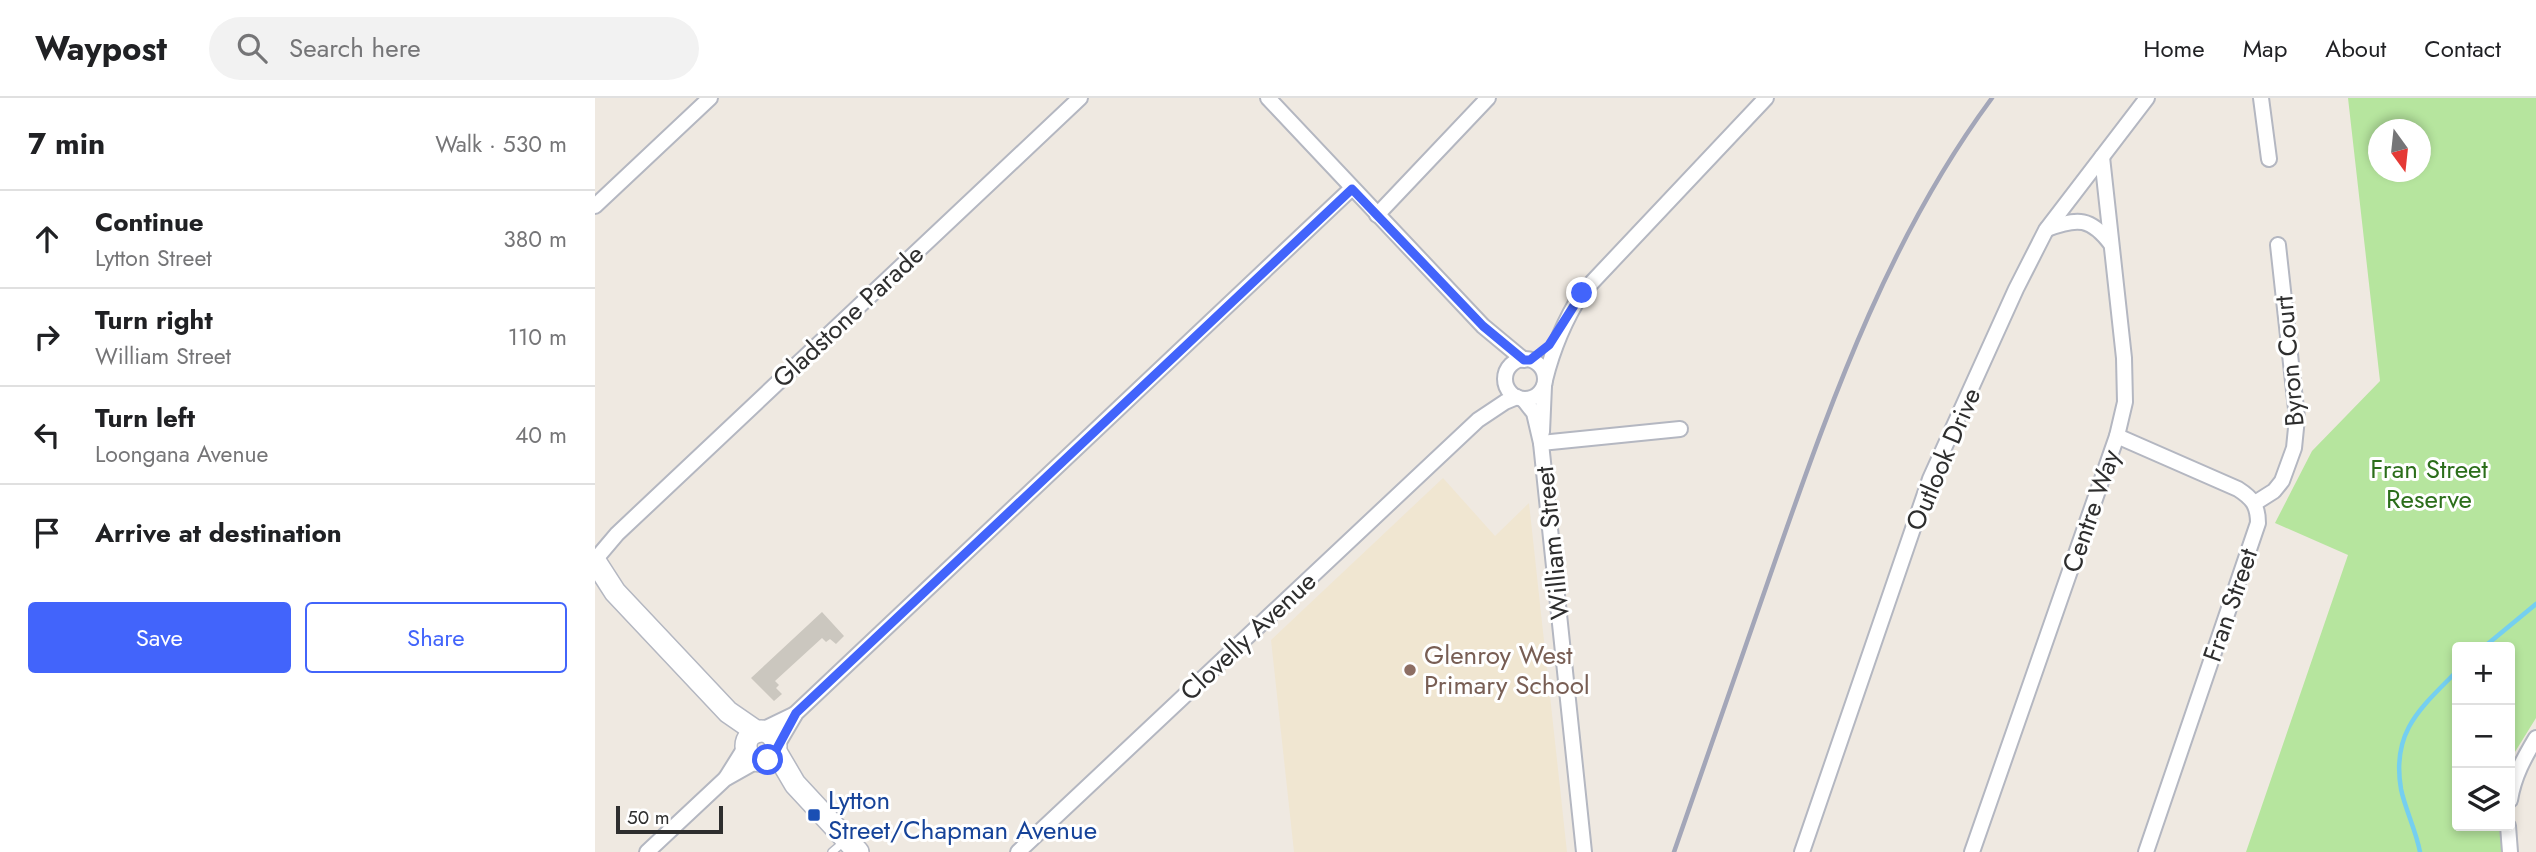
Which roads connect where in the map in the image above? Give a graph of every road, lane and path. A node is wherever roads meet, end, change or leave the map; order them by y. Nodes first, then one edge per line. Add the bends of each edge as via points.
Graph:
1 (710, 98) edge
2 (1080, 98) edge
3 (1268, 98) edge
4 (1488, 98) edge
5 (1766, 98) edge
6 (2147, 98) edge
7 (2261, 98) edge
8 (2102, 157) junction
9 (2269, 159) dead end
10 (1352, 189) junction
11 (595, 206) edge
12 (1377, 215) junction
13 (2046, 230) junction
14 (2112, 245) junction
15 (2278, 245) dead end
16 (1564, 323) junction
17 (1483, 326) junction
18 (1527, 360) junction
19 (1506, 377) junction
20 (1544, 383) junction
21 (1520, 398) junction
22 (1478, 420) junction
23 (1680, 429) dead end
24 (2117, 436) junction
25 (1541, 443) junction
26 (2255, 503) junction
27 (617, 534) junction
28 (595, 547) edge
29 (595, 561) edge
30 (595, 577) edge
31 (615, 592) junction
32 (796, 713) junction
33 (2536, 737) edge
34 (760, 746) junction
35 (2515, 776) edge
36 (2508, 831) edge
37 (845, 848) edge
38 (647, 852) edge
39 (1018, 852) edge
40 (1584, 852) edge
41 (1802, 852) edge
42 (1972, 852) edge
43 (2146, 852) edge
44 (2509, 852) edge

1 - 11 street
2 - 27 street, Gladstone Parade
3 - 10 street
4 - 12 street
5 - 16 street via 1582,293
6 - 8 street, Outlook Drive
7 - 9 street
8 - 13 street, Outlook Drive
8 - 14 street, Centre Way
10 - 12 street
10 - 32 street
12 - 17 street
13 - 14 street via 2071,222 2091,223
13 - 41 street, Outlook Drive via 1930,479
14 - 24 street, Centre Way via 2125,369 2125,402
15 - 26 street, Byron Court via 2297,418 2294,448 2282,481
16 - 18 street via 1549,345
16 - 20 street, William Street
17 - 18 street
17 - 19 street via 1501,355
18 - 19 street via 1511,365
18 - 20 street via 1541,368
19 - 21 street via 1511,394
19 - 22 street, Clovelly Avenue
20 - 21 street via 1535,396
20 - 25 street, William Street
21 - 22 street, Clovelly Avenue
21 - 25 street, William Street via 1534,413
22 - 39 street, Clovelly Avenue
23 - 25 street
24 - 26 street via 2238,489
24 - 42 street, Centre Way
25 - 40 street, William Street
26 - 43 street, Fran Street via 2259,523
27 - 28 street, Gladstone Parade
27 - 29 street, Gladstone Parade
29 - 31 street
30 - 31 street
31 - 34 street
32 - 34 street
32 - 34 street
33 - 35 street
34 - 37 street
34 - 38 street
36 - 44 street

